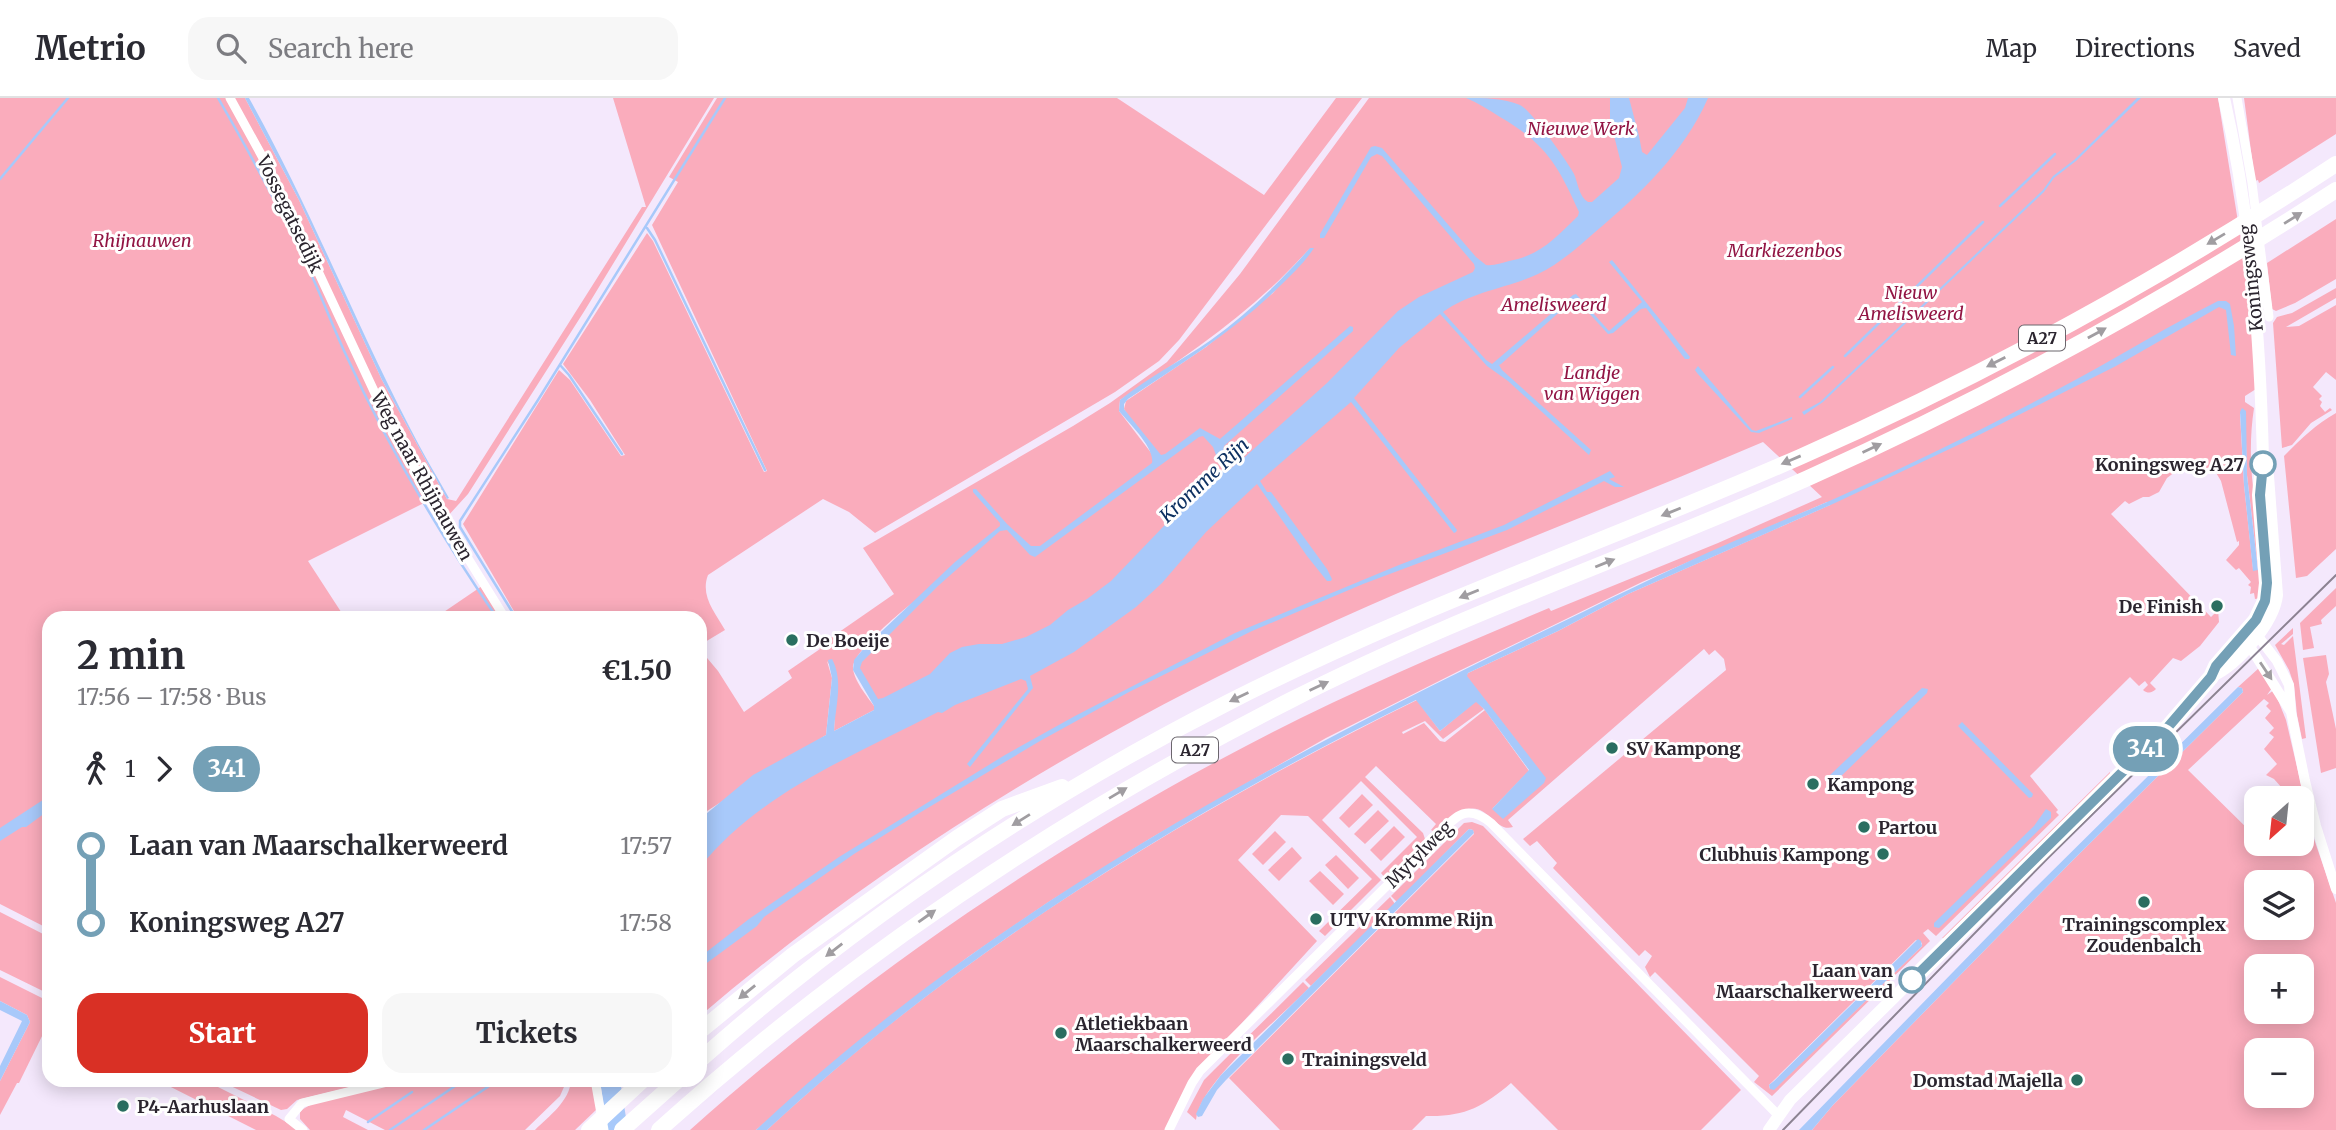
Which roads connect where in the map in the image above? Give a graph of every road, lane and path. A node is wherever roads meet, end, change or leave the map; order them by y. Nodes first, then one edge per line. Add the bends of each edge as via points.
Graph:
1 (230, 98) edge
2 (2224, 98) edge
3 (2237, 98) edge
4 (2336, 164) edge
5 (2247, 187) junction
6 (2336, 190) edge
7 (2269, 317) dead end
8 (345, 332) joint
9 (501, 611) edge
10 (2250, 638) junction
11 (1101, 772) junction
12 (2336, 889) edge
13 (707, 1025) edge
14 (707, 1054) edge
15 (367, 1087) edge
16 (595, 1087) edge
17 (635, 1087) edge
18 (670, 1087) edge
19 (1778, 1115) junction
20 (628, 1125) edge
21 (595, 1128) edge
22 (303, 1130) edge
23 (659, 1130) edge
24 (1169, 1130) edge
25 (1759, 1130) edge
26 (1769, 1130) edge

1 - 8 street, Vossegatsedijk
2 - 5 main road, Koningsweg
3 - 5 street, Koningsweg
4 -> 11 highway, A27 via 2138,285 1944,388 1770,470 1321,657
5 - 7 street, Koningsweg via 2264,265
5 - 10 main road, Koningsweg via 2276,606 2268,622
23 -> 6 highway, A27 via 741,1058 872,956 984,877 1161,768 1384,656 1810,477 1964,404 2198,276
8 - 9 street, Weg naar Rhijnauwen via 394,432
10 - 12 street via 2274,655 2286,678 2316,826
10 - 19 main road via 2216,666 2168,727
11 -> 13 highway, A27 via 1002,809 793,955
11 -> 14 highway, A27 via 984,844 846,941
15 - 22 street via 302,1103 289,1119
16 - 21 street
17 - 21 highway
18 - 20 highway
19 - 24 street, Mytylweg via 1498,830 1469,812 1452,821 1200,1071
19 - 25 main road
19 - 26 main road

